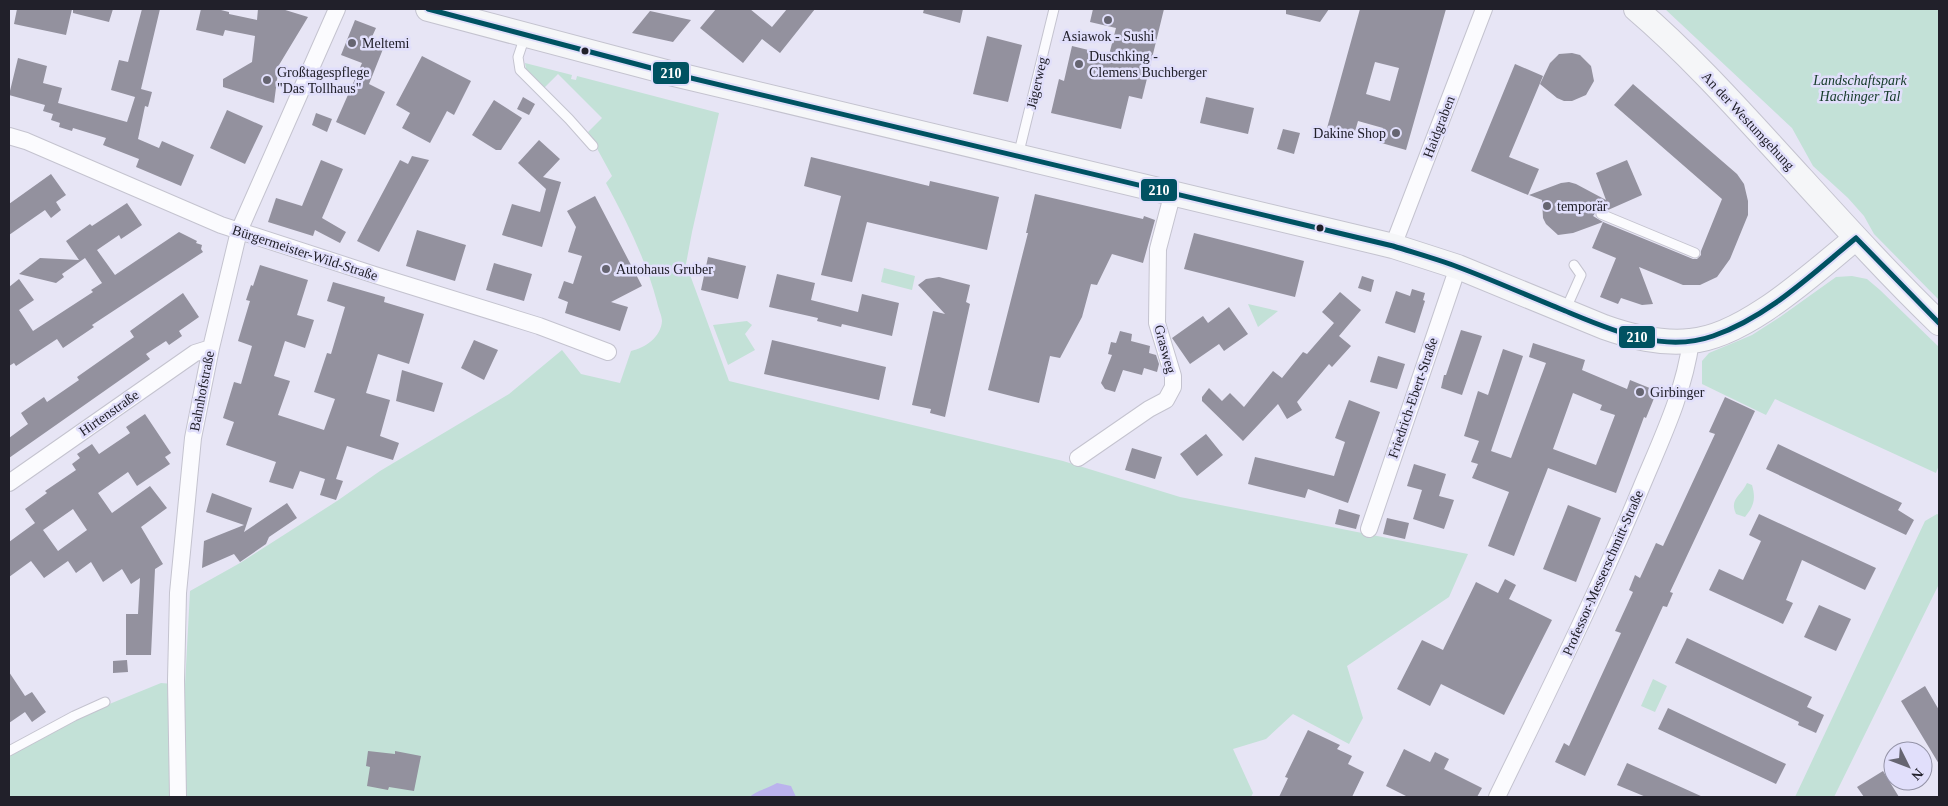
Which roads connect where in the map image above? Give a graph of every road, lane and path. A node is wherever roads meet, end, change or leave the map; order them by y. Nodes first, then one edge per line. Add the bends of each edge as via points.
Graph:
1 (337, 9) edge
2 (428, 9) edge
3 (1054, 9) edge
4 (1484, 9) edge
5 (1636, 9) edge
6 (526, 34) junction
7 (9, 136) edge
8 (593, 146) dead end
9 (1018, 156) junction
10 (1172, 192) junction
11 (1601, 214) dead end
12 (239, 231) junction
13 (1856, 238) junction
14 (1393, 246) junction
15 (1695, 253) dead end
16 (1574, 265) dead end
17 (1458, 267) junction
18 (1565, 311) junction
19 (1939, 323) edge
20 (1692, 341) junction
21 (211, 348) junction
22 (608, 352) dead end
23 (1078, 458) dead end
24 (9, 483) edge
25 (1368, 530) dead end
26 (105, 702) dead end
27 (9, 750) edge
28 (178, 797) edge
29 (1497, 797) edge

1 - 12 street, Bahnhofstraße
2 - 6 main road
3 - 9 lane, Jägerweg
4 - 14 street, Haidgraben
5 - 13 main road, An der Westumgehung via 1669,37 1728,98
6 - 8 lane via 518,57 520,70
6 - 9 main road via 643,66
7 - 12 street, Bürgermeister-Wild-Straße
9 - 10 main road
10 - 14 main road
10 - 23 street, Grasweg via 1158,249 1157,323 1173,376 1173,387 1166,400
11 - 15 lane
12 - 21 street, Bahnhofstraße
12 - 22 street, Bürgermeister-Wild-Straße via 539,326
13 - 19 main road, An der Westumgehung
13 - 20 main road via 1771,305 1733,328
14 - 17 main road
16 - 18 lane via 1581,276
17 - 18 main road
17 - 25 street, Friedrich-Ebert-Straße
18 - 20 main road via 1623,334 1651,340
20 - 29 street, Professor-Messerschmitt-Straße via 1682,387 1611,559 1578,634
21 - 24 street, Hirtenstraße via 195,353
21 - 28 street, Bahnhofstraße via 193,438 178,593
26 - 27 lane

